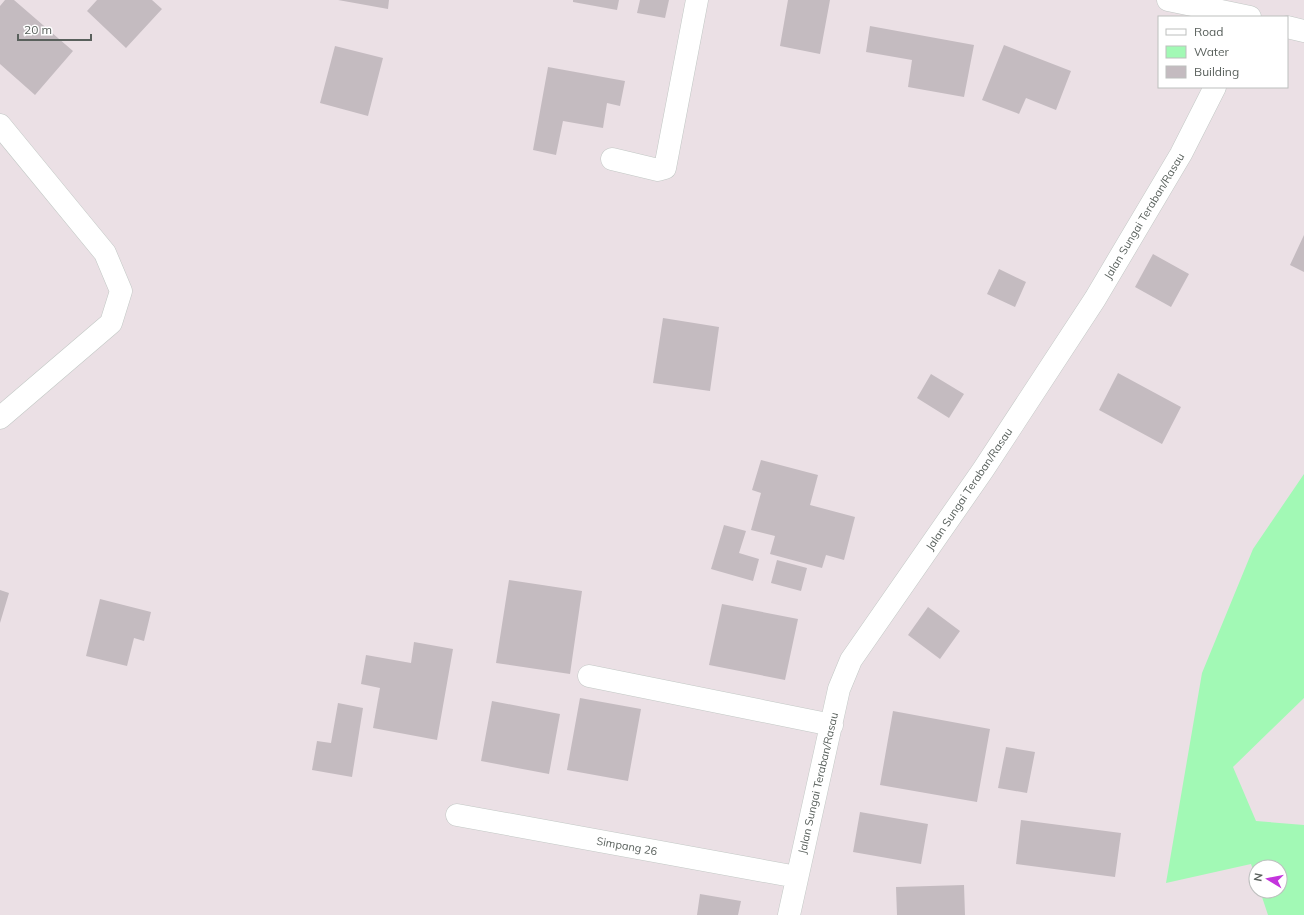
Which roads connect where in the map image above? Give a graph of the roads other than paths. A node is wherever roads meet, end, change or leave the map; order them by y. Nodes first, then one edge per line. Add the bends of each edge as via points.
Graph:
1 (697, 0) edge
2 (1168, 0) edge
3 (1227, 6) edge
4 (1246, 16) edge
5 (1288, 27) edge
6 (1304, 31) edge
7 (1214, 88) edge
8 (0, 125) edge
9 (612, 159) dead end
10 (0, 418) edge
11 (589, 676) dead end
12 (832, 725) junction
13 (457, 815) dead end
14 (797, 877) junction
15 (789, 915) edge

1 - 9 street via 665,168 658,170
2 - 3 street
3 - 4 street
5 - 6 street
7 - 12 street, Jalan Sungai Teraban/Rasau via 1181,154 1095,299 983,470 851,660 839,688
8 - 10 street via 105,253 121,291 110,323
11 - 12 street
12 - 14 street, Jalan Sungai Teraban/Rasau
13 - 14 street, Simpang 26
14 - 15 street, Jalan Sungai Teraban/Rasau

